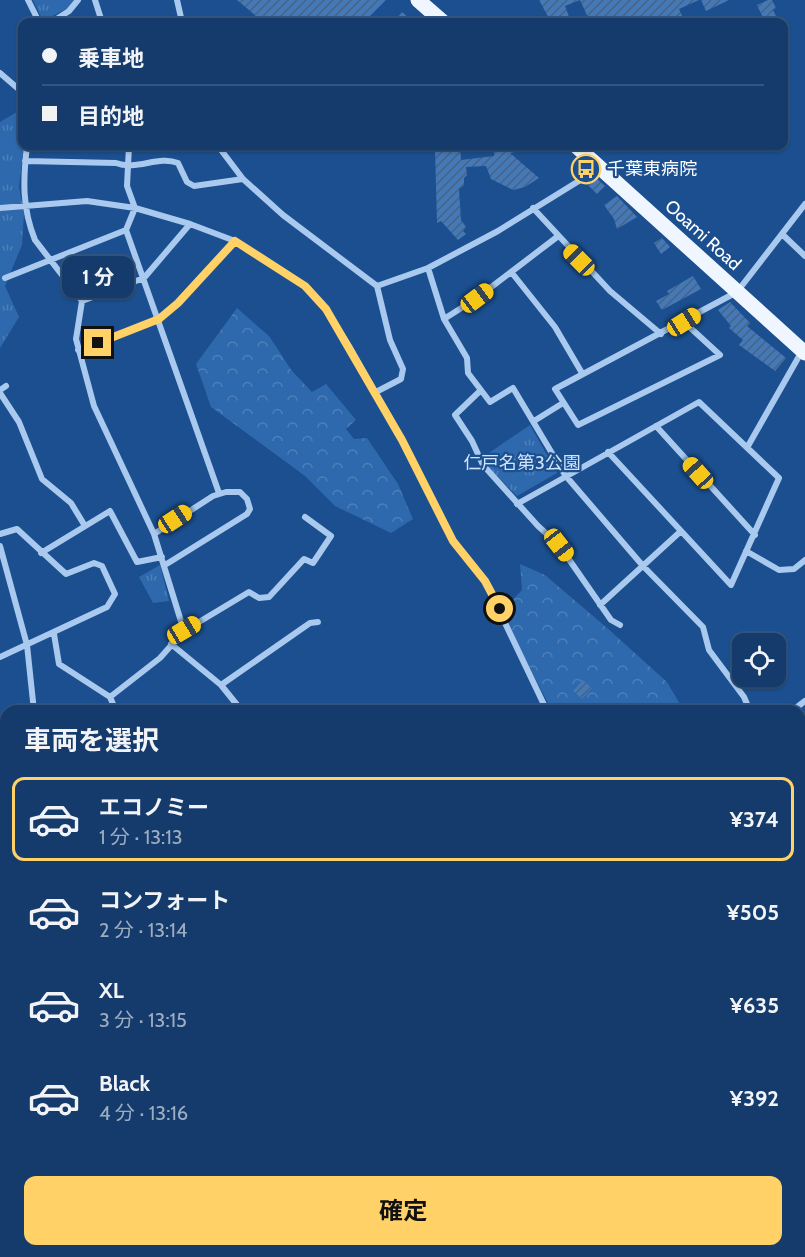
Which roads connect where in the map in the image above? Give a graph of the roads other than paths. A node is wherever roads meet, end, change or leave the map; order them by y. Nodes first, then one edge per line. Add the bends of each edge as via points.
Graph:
1 (28, 0) edge
2 (78, 0) edge
3 (95, 0) edge
4 (177, 0) edge
5 (418, 0) edge
6 (37, 18) edge
7 (58, 18) edge
8 (101, 18) edge
9 (181, 18) edge
10 (438, 18) edge
11 (0, 73) edge
12 (18, 89) edge
13 (26, 150) edge
14 (129, 150) edge
15 (221, 150) edge
16 (580, 150) edge
17 (25, 161) junction
18 (128, 168) junction
19 (243, 178) junction
20 (582, 179) dead end
21 (805, 204) edge
22 (26, 207) junction
23 (0, 208) edge
24 (135, 208) junction
25 (533, 208) junction
26 (190, 224) junction
27 (126, 230) junction
28 (782, 234) junction
29 (557, 237) junction
30 (235, 241) junction
31 (805, 256) edge
32 (50, 258) junction
33 (428, 268) junction
34 (512, 273) junction
35 (5, 278) dead end
36 (144, 278) junction
37 (377, 286) junction
38 (737, 292) junction
39 (82, 301) junction
40 (159, 319) junction
41 (444, 319) junction
42 (684, 322) junction
43 (661, 333) junction
44 (78, 350) junction
45 (804, 352) edge
46 (582, 373) junction
47 (6, 386) dead end
48 (482, 390) junction
49 (0, 392) edge
50 (374, 393) junction
51 (563, 403) junction
52 (534, 421) junction
53 (656, 426) junction
54 (748, 446) junction
55 (608, 452) junction
56 (565, 475) junction
57 (219, 493) junction
58 (517, 504) junction
59 (305, 517) dead end
60 (85, 526) junction
61 (681, 531) junction
62 (0, 534) edge
63 (154, 534) junction
64 (755, 535) junction
65 (0, 546) edge
66 (746, 551) junction
67 (41, 553) junction
68 (162, 557) junction
69 (805, 560) edge
70 (165, 565) junction
71 (643, 566) junction
72 (600, 605) junction
73 (318, 622) dead end
74 (620, 625) dead end
75 (184, 630) junction
76 (54, 634) junction
77 (171, 644) junction
78 (27, 645) junction
79 (0, 657) edge
80 (221, 685) junction
81 (110, 697) junction
82 (33, 705) edge
83 (113, 705) edge
84 (237, 705) edge
85 (544, 705) edge
86 (747, 705) edge

1 - 6 street
2 - 7 street
3 - 8 street
4 - 9 street
5 - 10 main road
11 - 12 street
13 - 17 street
14 - 18 street
15 - 19 street
16 - 38 main road, Ooami Road
17 - 18 street via 116,164
17 - 22 street
18 - 19 street via 170,160 178,163 194,186
18 - 24 street via 127,186
19 - 37 street via 283,215
20 - 25 street
21 - 28 street
22 - 23 street
22 - 24 street via 87,201
22 - 32 street via 35,240
24 - 26 street
24 - 27 street
25 - 29 street
25 - 33 street
26 - 30 street
26 - 36 street
27 - 32 street
27 - 36 street
28 - 31 street
28 - 38 street
29 - 34 street
29 - 43 street via 610,291
30 - 40 street
30 - 50 street via 305,286 326,309
32 - 35 street
32 - 39 street
33 - 37 street
33 - 41 street
34 - 41 street
34 - 46 street via 555,327
36 - 39 street
36 - 40 street
37 - 50 street via 390,340 403,369 401,379
38 - 42 street
38 - 45 main road, Ooami Road
39 - 44 street
40 - 44 street
40 - 57 street
41 - 48 street via 467,358 468,373
42 - 43 street
42 - 51 street via 720,355 578,425
43 - 46 street
44 - 63 street via 93,406
45 - 54 street
46 - 51 street via 555,389
47 - 49 street
48 - 52 street via 490,402 513,388
48 - 58 street via 455,415 483,465
49 - 60 street via 19,422 42,479 71,503
50 - 85 street via 453,541 485,581
51 - 52 street
52 - 56 street
53 - 54 street via 699,402
53 - 55 street
53 - 64 street
54 - 64 street via 779,478
55 - 56 street
55 - 61 street
56 - 58 street
56 - 71 street
57 - 63 street
57 - 70 street via 240,492 247,499 247,514
58 - 72 street via 559,545
59 - 75 street via 331,536 313,563 304,559 269,597 259,598 249,592
60 - 67 street
60 - 68 street via 110,511 137,562
61 - 66 street via 731,585
61 - 71 street
62 - 67 street via 17,529
63 - 68 street
64 - 66 street
65 - 78 street
66 - 69 street via 778,570 794,569
67 - 76 street via 66,574 94,563 102,566 115,594 107,607
68 - 70 street
70 - 75 street
71 - 72 street
71 - 86 street via 703,627 709,650
72 - 74 street
73 - 80 street via 310,623
75 - 77 street
76 - 78 street
76 - 81 street via 59,664
77 - 80 street
77 - 81 street via 160,658
78 - 79 street
78 - 82 street
80 - 84 street
81 - 83 street

